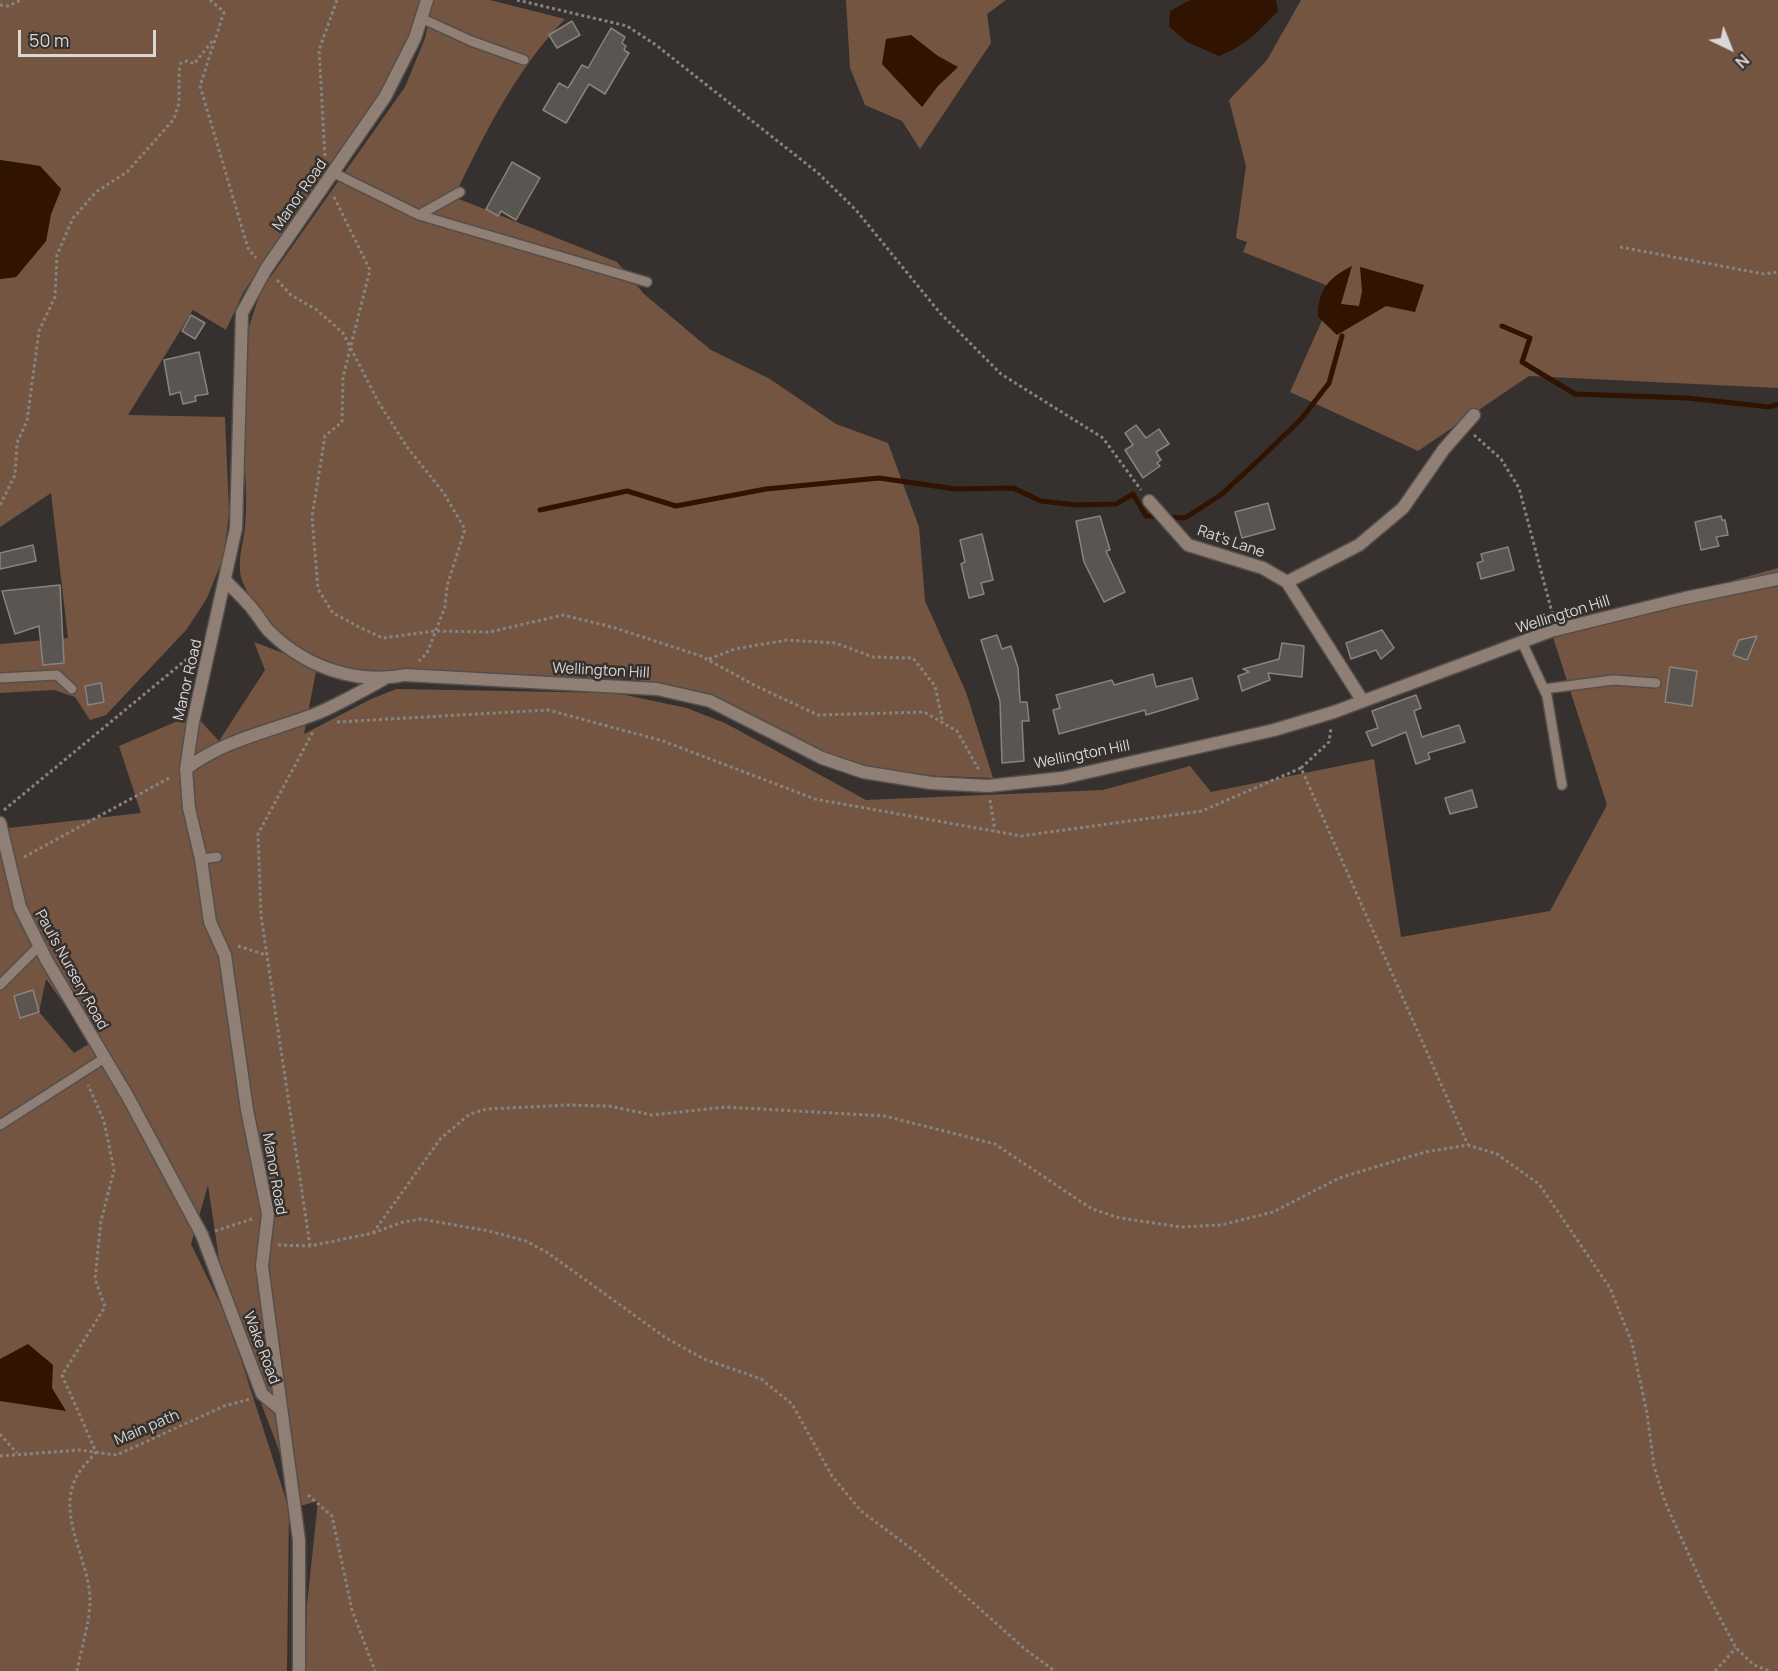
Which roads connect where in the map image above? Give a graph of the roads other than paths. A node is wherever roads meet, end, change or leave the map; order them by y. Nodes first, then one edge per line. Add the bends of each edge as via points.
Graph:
1 (427, 0) edge
2 (422, 18) junction
3 (524, 60) dead end
4 (330, 178) junction
5 (460, 192) dead end
6 (419, 215) junction
7 (647, 282) dead end
8 (1474, 415) dead end
9 (1149, 501) road end
10 (1778, 579) edge
11 (226, 581) junction
12 (1287, 582) junction
13 (1522, 642) junction
14 (0, 678) edge
15 (384, 679) junction
16 (1656, 683) dead end
17 (72, 689) dead end
18 (1544, 689) junction
19 (1362, 700) junction
20 (186, 769) junction
21 (1562, 785) dead end
22 (0, 823) edge
23 (217, 857) dead end
24 (201, 859) junction
25 (39, 946) junction
26 (0, 985) edge
27 (103, 1059) junction
28 (0, 1125) edge
29 (280, 1409) junction
30 (299, 1671) edge

1 - 2 street, Manor Road
2 - 3 lane
2 - 4 street, Manor Road via 385,97
4 - 6 lane
4 - 11 street, Manor Road via 266,269 242,313 236,528
5 - 6 lane
6 - 7 lane
8 - 12 street via 1444,449 1403,508 1359,545
9 - 12 street, Rat's Lane via 1188,545 1263,568
10 - 13 street, Wellington Hill via 1685,598
11 - 15 street, Wellington Hill via 269,632 290,649 337,673
11 - 20 street, Manor Road
12 - 19 street, Rat's Lane
13 - 18 lane
13 - 19 street, Wellington Hill
14 - 17 lane via 57,675
15 - 19 street, Wellington Hill via 405,675 657,689 711,701 822,758 863,772 931,783 988,786 1062,778 1212,745 1334,712
15 - 20 street, Wellington Hill via 318,712 232,741
16 - 18 lane via 1613,680
18 - 21 lane
20 - 24 street, Manor Road via 189,808
22 - 25 street, Paul's Nursery Road via 20,907
23 - 24 lane
24 - 29 street, Manor Road via 210,922 225,955 247,1110 268,1214 262,1266
25 - 26 lane
25 - 27 street, Paul's Nursery Road
27 - 28 lane
27 - 29 street, Wake Road via 128,1097 202,1235 262,1394
29 - 30 street via 299,1540

